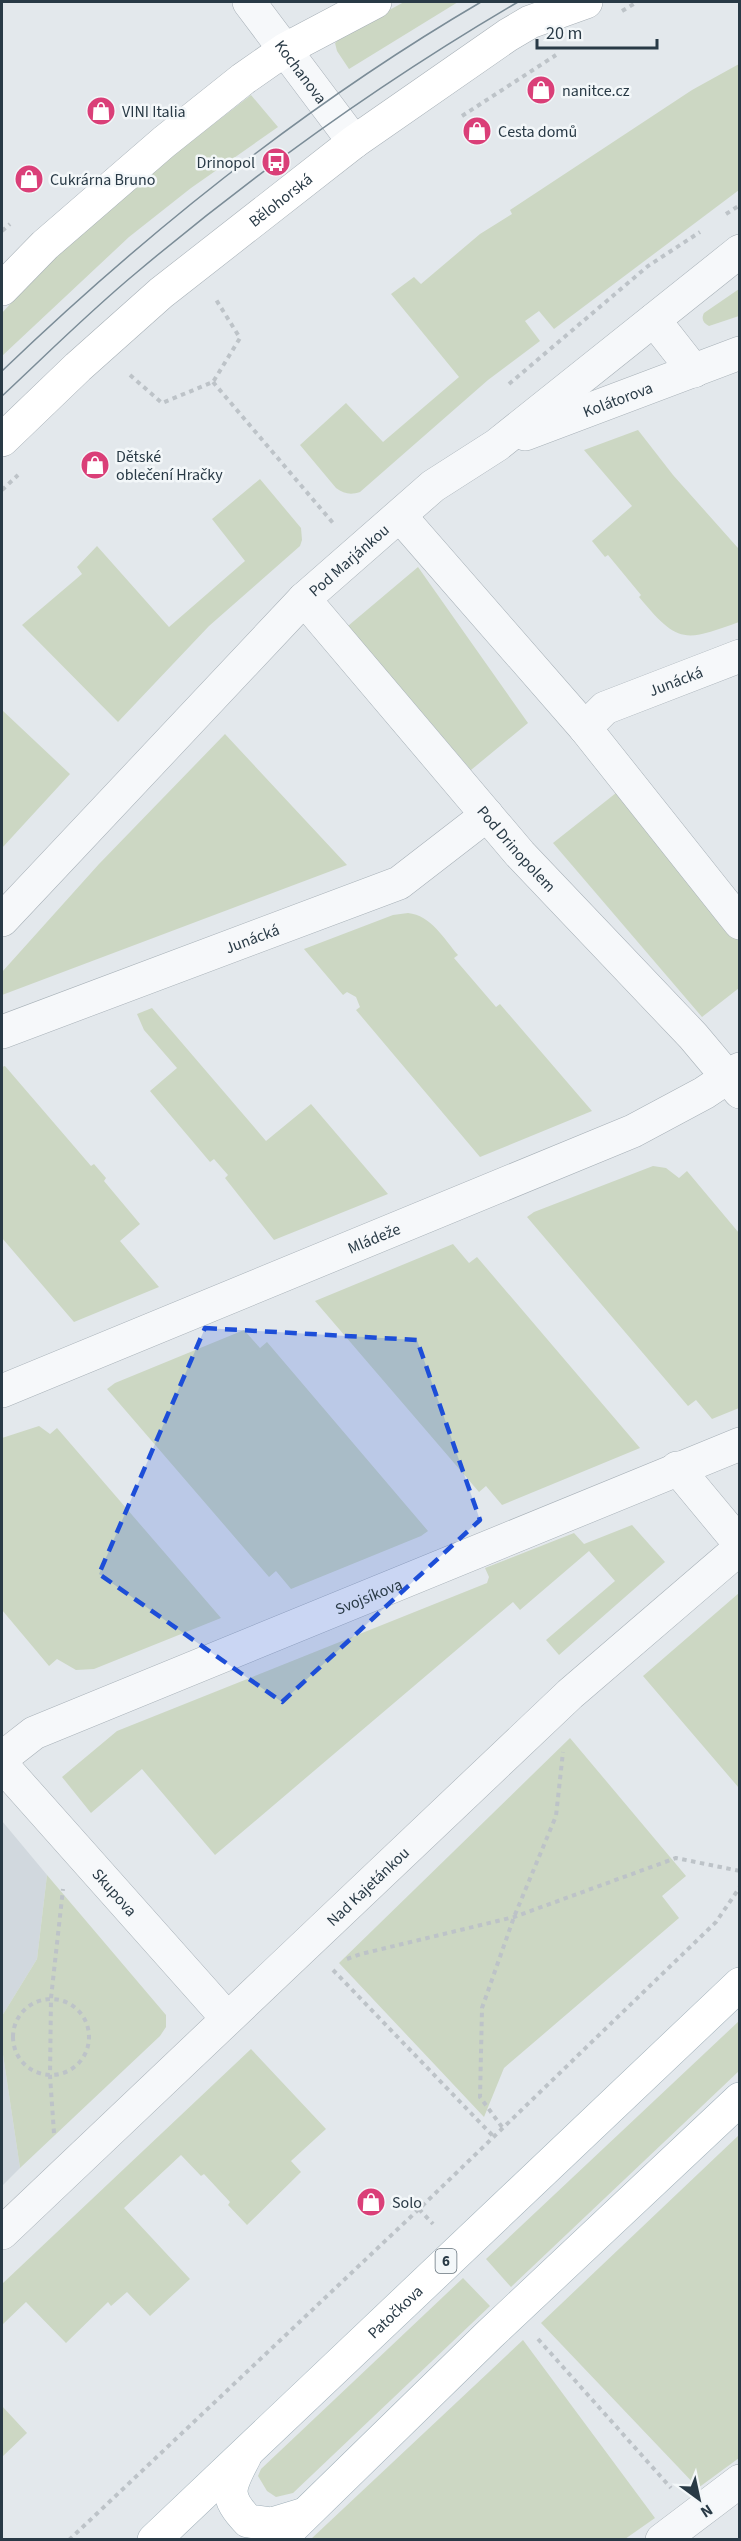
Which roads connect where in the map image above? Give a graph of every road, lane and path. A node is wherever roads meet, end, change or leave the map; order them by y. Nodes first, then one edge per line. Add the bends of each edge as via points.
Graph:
1 (249, 2) edge
2 (375, 2) edge
3 (637, 2) edge
4 (600, 9) edge
5 (286, 49) junction
6 (565, 49) dead end
7 (458, 118) dead end
8 (354, 142) junction
9 (740, 251) edge
10 (2, 289) edge
11 (225, 291) dead end
12 (216, 298) junction
13 (207, 306) dead end
14 (654, 320) junction
15 (740, 353) edge
16 (138, 367) dead end
17 (694, 371) junction
18 (130, 375) junction
19 (121, 382) dead end
20 (213, 382) junction
21 (2, 440) edge
22 (497, 445) junction
23 (19, 474) dead end
24 (2, 490) edge
25 (400, 516) junction
26 (338, 529) dead end
27 (304, 599) junction
28 (740, 656) edge
29 (585, 728) junction
30 (487, 815) junction
31 (2, 920) edge
32 (740, 923) edge
33 (2, 1032) edge
34 (736, 1080) edge
35 (2, 1391) edge
36 (740, 1444) edge
37 (677, 1468) junction
38 (740, 1546) edge
39 (570, 1694) junction
40 (2, 1758) edge
41 (2, 1765) edge
42 (740, 1871) edge
43 (64, 1880) dead end
44 (740, 1887) edge
45 (514, 1917) junction
46 (340, 1962) dead end
47 (329, 1966) dead end
48 (740, 1984) edge
49 (51, 1998) junction
50 (227, 2019) junction
51 (50, 2076) junction
52 (740, 2099) edge
53 (502, 2127) junction
54 (493, 2136) junction
55 (55, 2144) dead end
56 (419, 2209) junction
57 (434, 2225) dead end
58 (2, 2233) edge
59 (532, 2331) dead end
60 (247, 2451) junction
61 (740, 2481) edge
62 (305, 2514) junction
63 (695, 2515) junction
64 (69, 2540) edge
65 (154, 2540) edge
66 (279, 2540) edge
67 (662, 2540) edge

1 - 5 street, Kochanova
2 - 5 main road
3 - 4 path
4 - 8 main road, Bělohorská via 538,18
5 - 8 street, Kochanova
5 - 10 main road via 164,142 45,245
6 - 7 path
8 - 21 main road, Bělohorská via 161,293
9 - 14 street, Pod Marjánkou
11 - 12 path
12 - 13 path
12 - 20 path via 240,338
14 - 17 street
14 - 22 street, Pod Marjánkou
15 - 17 street, Kolátorova
16 - 18 path
17 - 22 street, Kolátorova
18 - 19 path
18 - 20 path via 162,403
20 - 26 path
22 - 25 street, Pod Marjánkou via 433,486
23 - 24 path
25 - 27 street, Pod Marjánkou
25 - 29 street
27 - 30 street, Pod Drinopolem
27 - 31 street, Pod Marjánkou
28 - 29 street, Junácká via 605,708
29 - 32 street
30 - 33 street, Junácká via 399,884
30 - 34 street, Pod Drinopolem
34 - 35 street, Mládeže via 633,1131
36 - 37 street, Svojsíkova
37 - 38 street, Nad Kajetánkou
37 - 40 street, Svojsíkova via 34,1733
38 - 39 street, Nad Kajetánkou
39 - 45 path via 556,1816
39 - 50 street, Nad Kajetánkou
41 - 50 street, Skupova
42 - 45 path via 676,1858
43 - 49 path
44 - 53 path via 716,1922
45 - 46 path
45 - 53 path via 482,2008 480,2097
47 - 54 path
48 - 60 main road, Patočkova / 6
49 - 51 path
49 - 51 path via 26,2007 13,2030 17,2056 25,2066
49 - 51 path via 74,2006 88,2026 90,2038 82,2061 62,2074
50 - 58 street, Nad Kajetánkou
51 - 55 path
52 - 62 main road
53 - 54 path
54 - 56 path
56 - 57 path
56 - 64 path
59 - 63 path
60 - 62 main road via 231,2484 233,2506 248,2521 272,2524
60 - 65 main road, Patočkova / 6
61 - 63 street
62 - 66 main road
63 - 67 street

